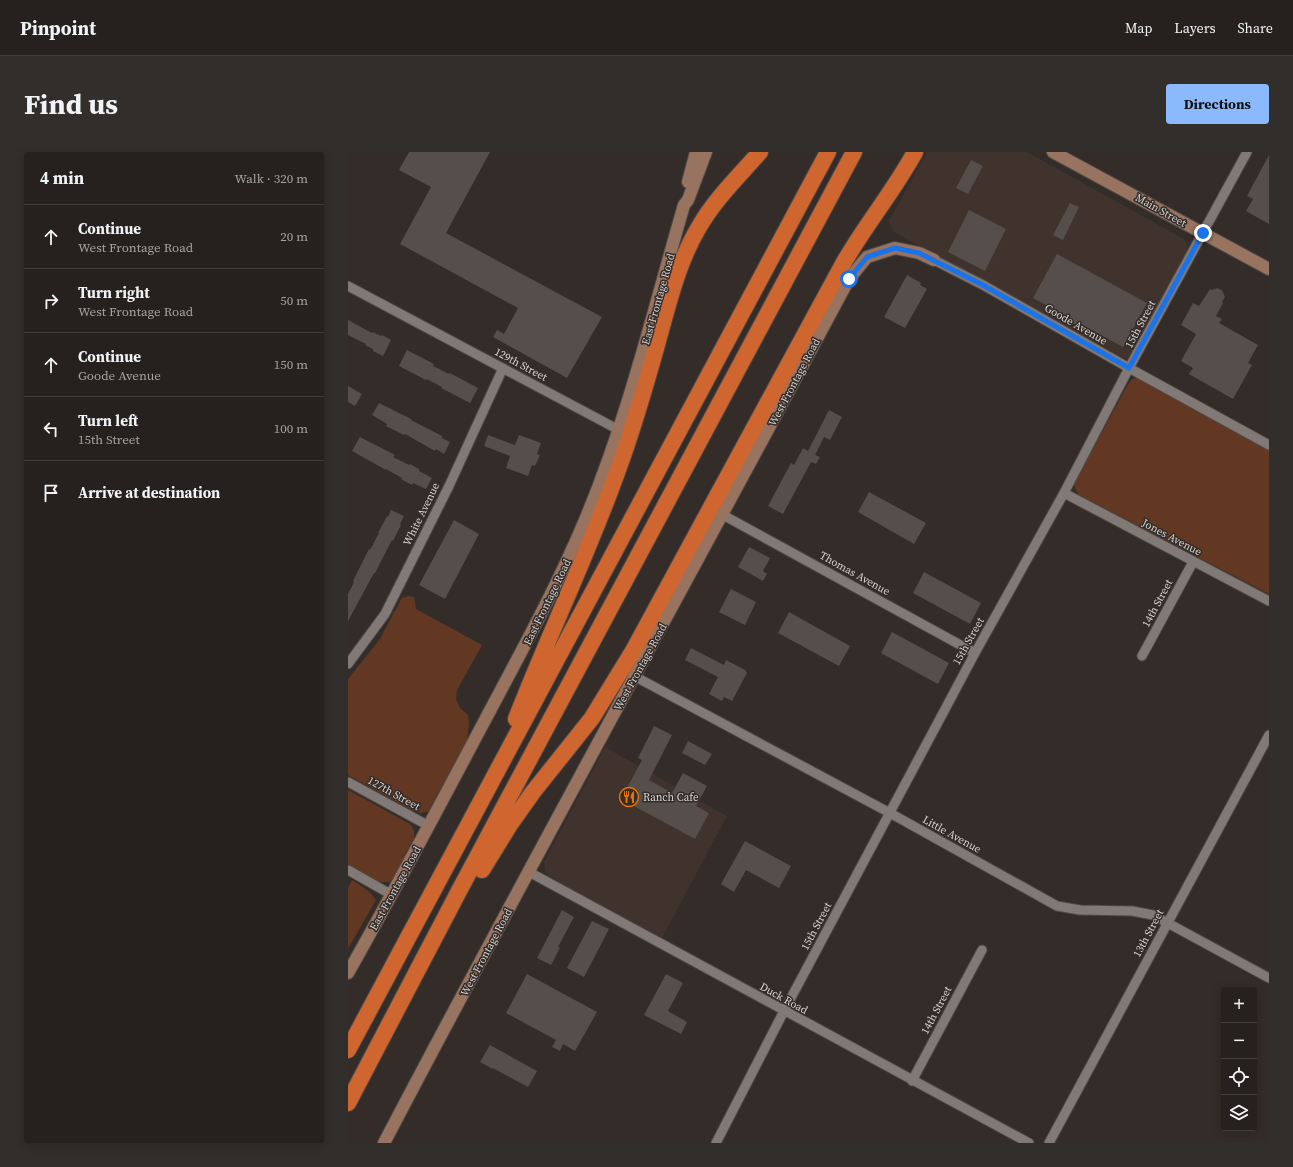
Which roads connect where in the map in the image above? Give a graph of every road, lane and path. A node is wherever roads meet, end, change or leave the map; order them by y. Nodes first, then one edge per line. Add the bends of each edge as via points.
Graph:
1 (696, 152) edge
2 (706, 152) edge
3 (760, 152) edge
4 (828, 152) edge
5 (854, 152) edge
6 (915, 152) edge
7 (1053, 152) edge
8 (1246, 152) edge
9 (684, 205) junction
10 (1203, 233) junction
11 (934, 260) joint
12 (1269, 269) edge
13 (348, 286) edge
14 (503, 368) junction
15 (1129, 368) junction
16 (619, 430) junction
17 (1269, 445) edge
18 (1064, 493) junction
19 (723, 515) junction
20 (1194, 562) junction
21 (1269, 601) edge
22 (975, 653) junction
23 (1142, 656) dead end
24 (348, 664) edge
25 (634, 676) junction
26 (1269, 735) edge
27 (499, 768) junction
28 (348, 782) edge
29 (890, 813) junction
30 (429, 826) junction
31 (348, 870) edge
32 (529, 872) junction
33 (459, 891) junction
34 (392, 894) junction
35 (1168, 922) junction
36 (982, 950) dead end
37 (348, 973) edge
38 (1269, 978) edge
39 (784, 1011) junction
40 (348, 1050) edge
41 (912, 1081) junction
42 (348, 1104) edge
43 (720, 1142) edge
44 (384, 1143) edge
45 (1029, 1143) edge
46 (1049, 1143) edge

1 - 9 street, East Frontage Road
2 - 9 street, East Frontage Road
3 - 27 highway via 713,206 686,252 620,466 600,520 532,678 500,759
4 - 27 highway
5 - 33 highway
6 - 33 highway via 857,239 613,684 592,718 533,792 476,880
7 - 10 street, Main Street
8 - 10 street, 15th Street
9 - 16 street, East Frontage Road
10 - 12 street, Main Street
10 - 15 street, 15th Street
11 - 15 street, Goode Avenue
11 - 19 street, West Frontage Road via 919,253 895,248 867,257 849,279
13 - 14 street, 129th Street
14 - 16 street, 129th Street
14 - 24 street, White Avenue via 449,486 385,614
15 - 17 street, Goode Avenue
15 - 18 street, 15th Street
16 - 30 street, East Frontage Road via 586,518 552,593
18 - 20 street, Jones Avenue
18 - 22 street, 15th Street
19 - 22 street, Thomas Avenue
19 - 25 street, West Frontage Road
20 - 21 street, Jones Avenue
20 - 23 street, 14th Street
22 - 29 street, 15th Street
25 - 29 street, Little Avenue
25 - 32 street, West Frontage Road
26 - 35 street, 13th Street
27 - 40 highway
28 - 30 street, 127th Street
29 - 35 street, Little Avenue via 1057,906 1080,910 1132,911 1153,915
29 - 39 street, 15th Street
30 - 34 street, East Frontage Road
31 - 34 street
32 - 39 street, Duck Road
32 - 44 street, West Frontage Road
33 - 42 highway
34 - 37 street, East Frontage Road
35 - 38 street, Little Avenue
35 - 46 street, 13th Street
36 - 41 street, 14th Street
39 - 41 street, Duck Road
39 - 43 street, 15th Street
41 - 45 street, Duck Road

